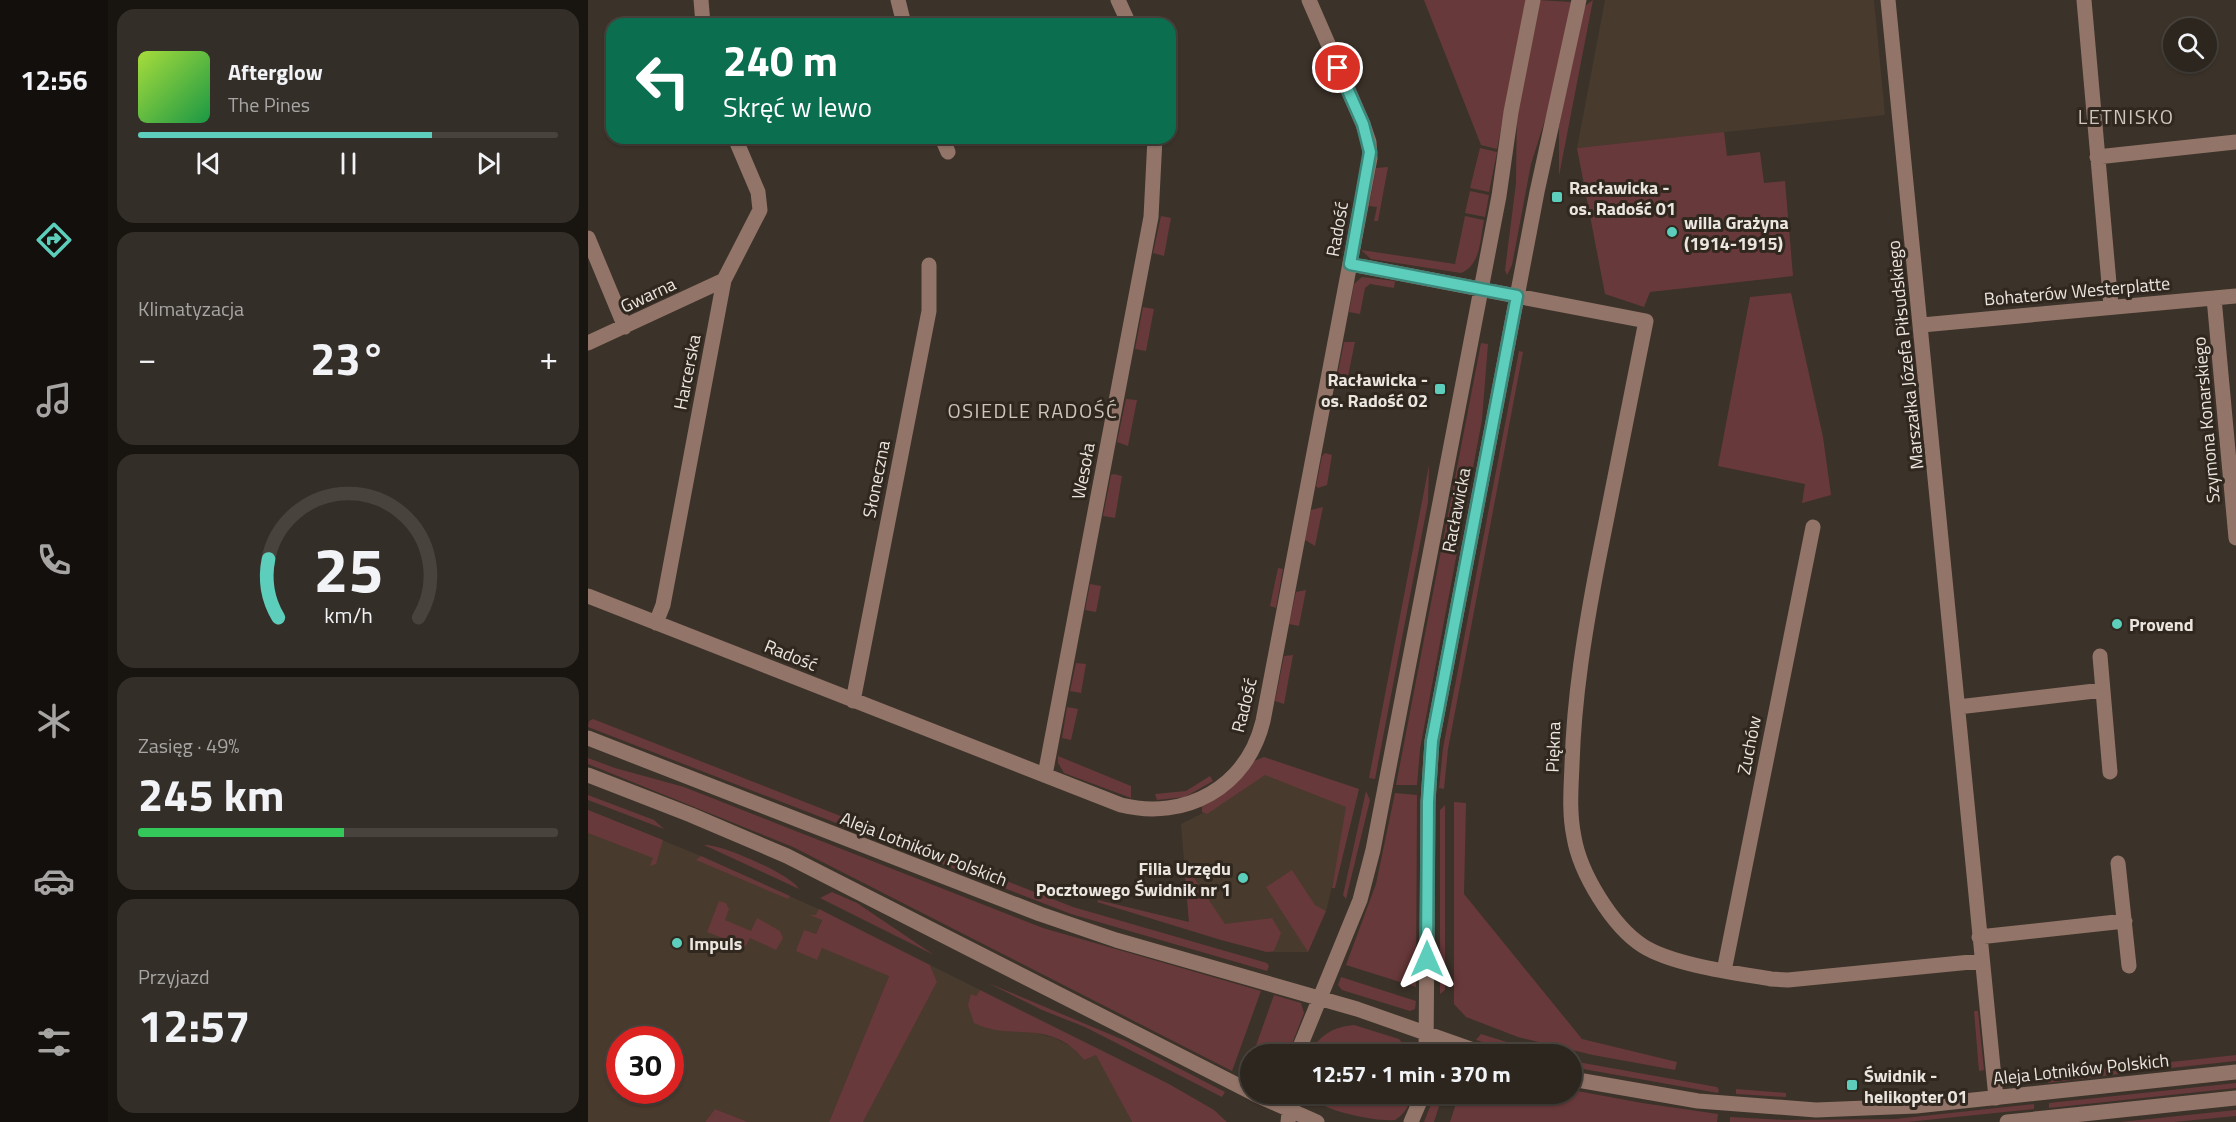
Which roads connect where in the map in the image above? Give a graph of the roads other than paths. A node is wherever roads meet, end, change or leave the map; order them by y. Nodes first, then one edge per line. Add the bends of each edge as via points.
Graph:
1 (701, 0) edge
2 (898, 0) edge
3 (1118, 0) edge
4 (1309, 0) edge
5 (1533, 0) edge
6 (1579, 0) edge
7 (1888, 0) edge
8 (2084, 0) edge
9 (702, 18) edge
10 (902, 18) edge
11 (1126, 18) edge
12 (2236, 142) edge
13 (738, 144) edge
14 (1155, 144) edge
15 (2097, 157) junction
16 (588, 238) edge
17 (1350, 264) junction
18 (929, 265) dead end
19 (724, 280) junction
20 (1481, 288) junction
21 (1517, 296) junction
22 (2236, 296) edge
23 (2214, 298) junction
24 (2111, 306) junction
25 (1922, 325) junction
26 (625, 327) junction
27 (588, 343) edge
28 (1812, 527) dead end
29 (2236, 538) edge
30 (588, 596) edge
31 (656, 623) junction
32 (2100, 656) dead end
33 (2103, 690) junction
34 (853, 701) junction
35 (1958, 707) junction
36 (588, 738) edge
37 (2110, 772) dead end
38 (588, 775) edge
39 (1046, 775) junction
40 (2118, 863) dead end
41 (2125, 921) junction
42 (1979, 937) junction
43 (1981, 961) junction
44 (2129, 966) dead end
45 (1724, 971) junction
46 (1320, 998) junction
47 (1425, 1033) junction
48 (1301, 1044) edge
49 (1426, 1044) edge
50 (1456, 1044) edge
51 (2236, 1072) edge
52 (1582, 1081) edge
53 (1240, 1086) edge
54 (1996, 1098) junction
55 (2236, 1098) edge
56 (1270, 1104) edge
57 (1419, 1104) edge
58 (1289, 1116) edge
59 (1317, 1122) edge
60 (1411, 1122) edge
61 (2007, 1122) edge

1 - 9 street
2 - 10 street
3 - 11 street
4 - 17 street, Radość via 1369,142 1370,158
5 - 20 street, Racławicka
6 - 21 street, Racławicka
7 - 25 street, Marszałka Józefa Piłsudskiego
8 - 15 street
12 - 15 street
13 - 19 street, Harcerska via 758,192 760,210
14 - 39 street, Wesoła via 1151,217
15 - 24 street
16 - 26 street
17 - 20 street
17 - 39 street, Radość via 1263,721 1249,754 1210,794 1170,809 1121,805
18 - 34 street, Słoneczna via 929,311
19 - 26 street, Gwarna
19 - 31 street, Harcerska via 663,605
20 - 21 street
20 - 46 street, Racławicka via 1368,872
21 - 45 street, Piękna via 1646,321 1573,708 1572,827 1580,865 1608,909 1642,946
21 - 47 street, Racławicka via 1431,750
22 - 23 street, Bohaterów Westerplatte
23 - 24 street, Bohaterów Westerplatte
23 - 29 street, Szymona Konarskiego
24 - 25 street, Bohaterów Westerplatte
25 - 35 street, Marszałka Józefa Piłsudskiego
26 - 27 street, Gwarna
28 - 45 street, Zuchów
30 - 31 street, Radość
31 - 34 street, Radość
32 - 33 street
33 - 35 street
33 - 37 street
34 - 39 street, Radość
35 - 42 street, Marszałka Józefa Piłsudskiego
36 - 46 street, Aleja Lotników Polskich via 1040,914 1116,940
38 - 53 street via 787,856
40 - 41 street
41 - 42 street
41 - 44 street
42 - 43 street, Marszałka Józefa Piłsudskiego
43 - 45 street, Piękna via 1788,980
43 - 54 street, Marszałka Józefa Piłsudskiego
46 - 47 street, Aleja Lotników Polskich
46 - 48 street, Racławicka
47 - 49 street, Racławicka
47 - 50 street
51 - 54 street, Aleja Lotników Polskich
52 - 54 street, Aleja Lotników Polskich via 1670,1098 1802,1110
55 - 61 street
56 - 58 street
57 - 60 street
58 - 59 street

